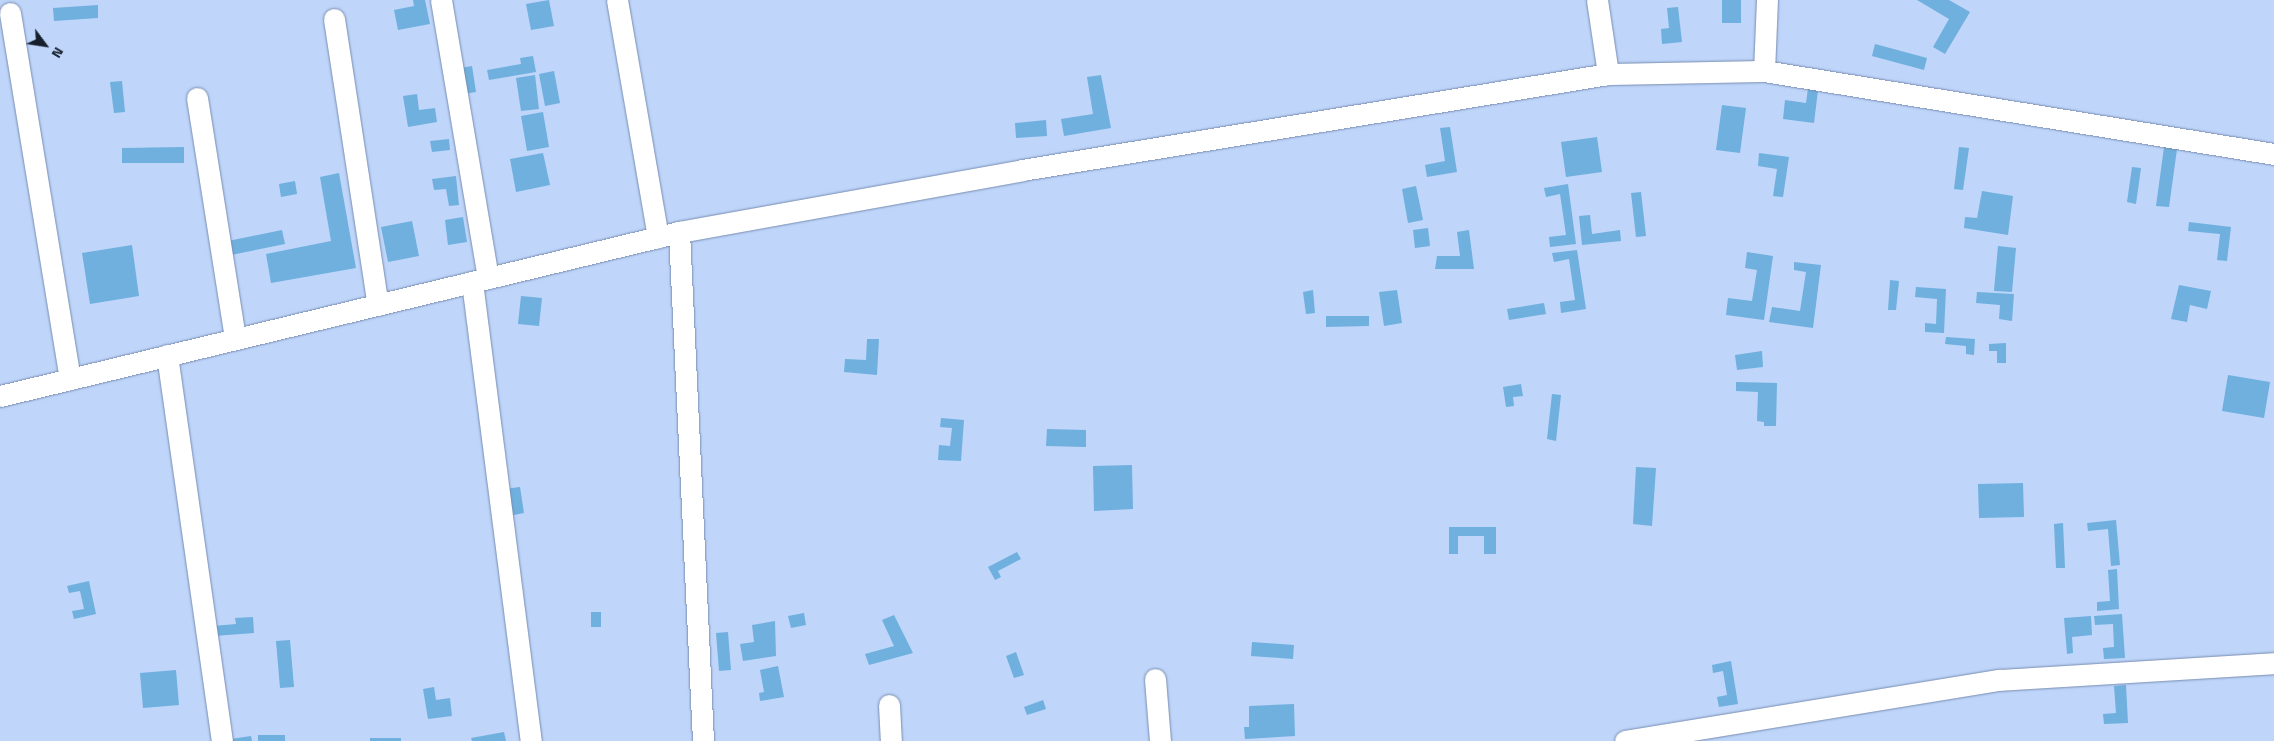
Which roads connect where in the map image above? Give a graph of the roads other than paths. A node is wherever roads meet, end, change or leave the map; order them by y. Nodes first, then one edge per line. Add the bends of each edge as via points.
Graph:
1 (441, 0) edge
2 (617, 0) edge
3 (1597, 0) edge
4 (1767, 0) edge
5 (10, 13) dead end
6 (334, 19) dead end
7 (1764, 71) junction
8 (1608, 74) junction
9 (197, 98) dead end
10 (2274, 154) edge
11 (679, 232) junction
12 (658, 237) junction
13 (480, 280) junction
14 (378, 305) junction
15 (235, 339) junction
16 (167, 355) junction
17 (70, 379) junction
18 (0, 396) edge
19 (2274, 663) edge
20 (1155, 679) dead end
21 (889, 705) dead end
22 (222, 741) edge
23 (531, 741) edge
24 (703, 741) edge
25 (891, 741) edge
26 (1160, 741) edge
27 (1624, 741) edge

1 - 13 street
2 - 12 street
3 - 8 street
4 - 7 street
5 - 17 street
6 - 14 street
7 - 8 street
7 - 10 street
8 - 11 street via 1022,170
9 - 15 street
11 - 12 street
11 - 24 street
12 - 13 street
13 - 14 street
13 - 23 street
14 - 15 street
15 - 16 street
16 - 17 street
16 - 22 street
17 - 18 street
19 - 27 street via 1999,680
20 - 26 street
21 - 25 street

